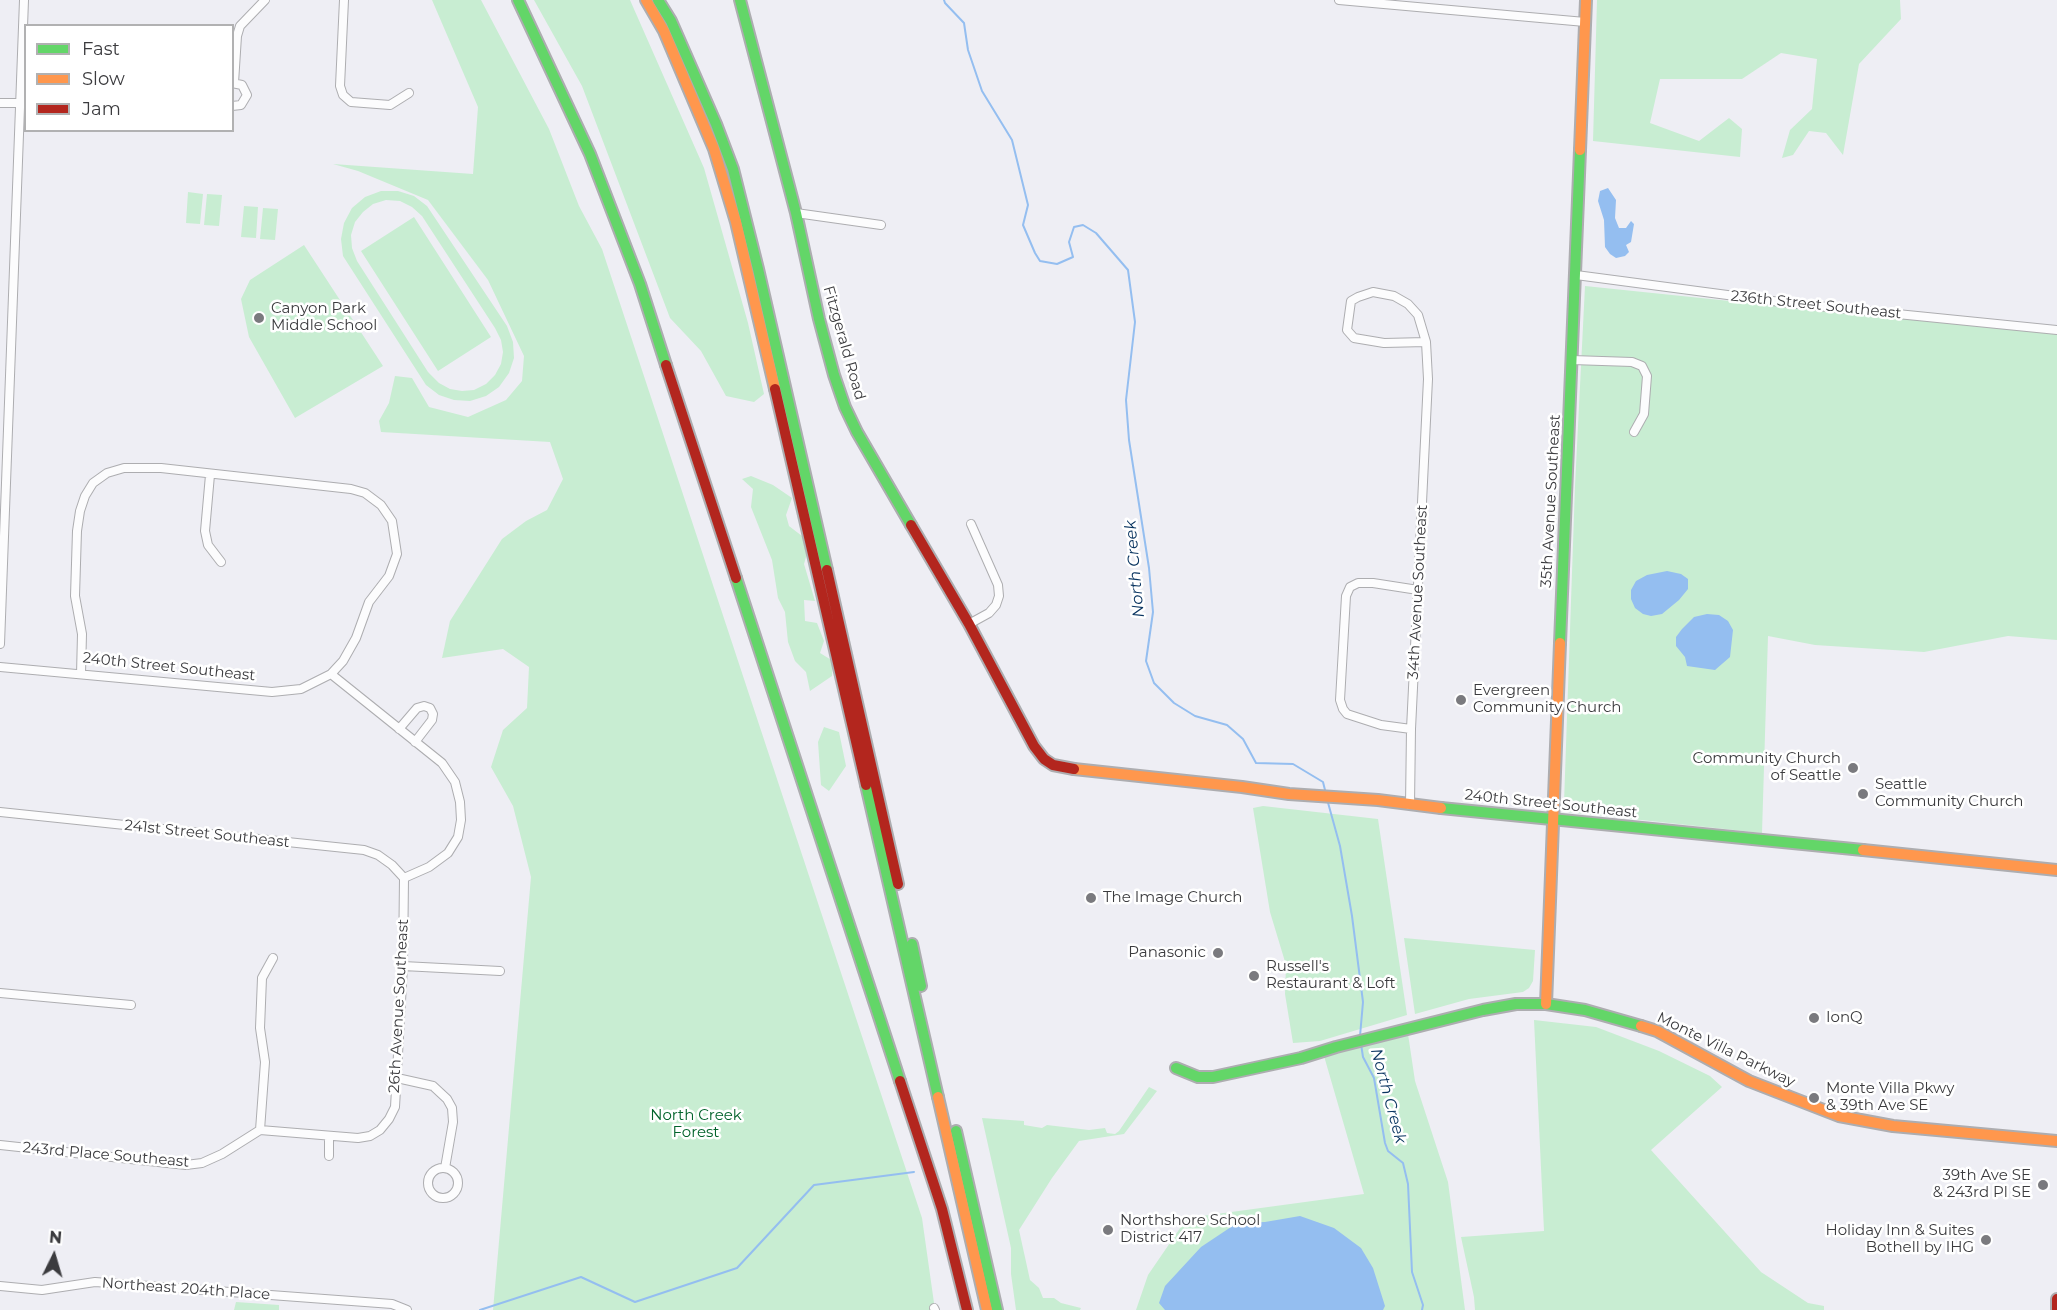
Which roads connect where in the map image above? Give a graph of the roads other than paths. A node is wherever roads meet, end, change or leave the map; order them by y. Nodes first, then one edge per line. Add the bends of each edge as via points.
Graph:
1 (24, 0) edge
2 (265, 0) edge
3 (344, 0) edge
4 (518, 0) edge
5 (646, 0) edge
6 (658, 0) edge
7 (740, 0) edge
8 (1339, 0) edge
9 (1586, 0) edge
10 (1585, 22) junction
11 (541, 50) junction
12 (234, 71) edge
13 (234, 83) edge
14 (409, 93) dead end
15 (0, 103) edge
16 (20, 103) junction
17 (234, 106) edge
18 (796, 213) junction
19 (881, 225) dead end
20 (745, 259) junction
21 (758, 269) junction
22 (1576, 275) junction
23 (2057, 330) edge
24 (1426, 342) junction
25 (1572, 360) junction
26 (1634, 432) dead end
27 (4, 462) edge
28 (210, 475) junction
29 (970, 524) dead end
30 (221, 562) dead end
31 (1418, 590) junction
32 (969, 624) junction
33 (0, 644) edge
34 (0, 667) edge
35 (81, 674) junction
36 (331, 674) junction
37 (399, 729) junction
38 (1411, 729) junction
39 (415, 742) junction
40 (1044, 759) joint
41 (1410, 805) junction
42 (0, 812) edge
43 (1552, 818) junction
44 (2057, 870) edge
45 (404, 878) junction
46 (273, 958) dead end
47 (403, 966) junction
48 (917, 968) junction
49 (500, 971) dead end
50 (911, 982) junction
51 (0, 993) edge
52 (1546, 1004) junction
53 (131, 1005) dead end
54 (1176, 1068) dead end
55 (397, 1078) junction
56 (260, 1130) junction
57 (329, 1136) junction
58 (2057, 1141) edge
59 (0, 1145) edge
60 (329, 1156) dead end
61 (445, 1168) junction
62 (0, 1286) edge
63 (2057, 1299) edge
64 (407, 1310) edge
65 (967, 1310) edge
66 (974, 1310) edge
67 (987, 1310) edge
68 (997, 1310) edge
69 (2057, 1310) edge

1 - 16 street
2 - 12 street via 240,26
3 - 14 street via 340,86 343,95 351,102 390,105
4 - 11 main road
5 - 20 main road via 673,50 714,149
6 - 21 main road via 671,21 733,169
7 - 18 main road, Fitzgerald Road
8 - 10 street
9 - 10 main road, 35th Avenue Southeast
10 - 22 main road, 35th Avenue Southeast
11 - 65 main road via 590,154 640,284 942,1209
11 - 66 main road via 558,68 573,100 639,260 935,1164
13 - 17 street via 242,85 247,95 241,105
15 - 16 street
16 - 27 street
18 - 19 street
18 - 32 main road, Fitzgerald Road via 819,319 845,407
20 - 21 main road
20 - 50 main road
21 - 48 main road
22 - 23 street, 236th Street Southeast via 1788,303
22 - 25 main road, 35th Avenue Southeast
24 - 24 street, 34th Avenue Southeast via 1418,315 1394,296 1373,292 1351,301 1347,330 1354,338 1384,343
24 - 31 street, 34th Avenue Southeast via 1428,379
25 - 26 street via 1632,362 1642,366 1647,376 1644,414
25 - 43 main road, 35th Avenue Southeast
27 - 33 street
28 - 30 street via 205,531 208,544
28 - 35 street via 161,468 124,468 93,483 82,504 77,531 75,596 82,634
28 - 36 street via 351,489 365,493 381,505 392,521 397,554 389,576 369,602 356,638
29 - 32 street via 998,585 999,596 989,613
31 - 38 street, 34th Avenue Southeast
31 - 38 street via 1373,583 1350,587 1346,596 1340,700 1347,714
32 - 40 main road, Fitzgerald Road
34 - 35 street, 240th Street Southeast
35 - 36 street, 240th Street Southeast via 272,693 301,689
36 - 37 street
37 - 39 street
37 - 39 street via 417,708 430,708 432,720
38 - 41 street, 34th Avenue Southeast
39 - 45 street via 442,763 455,782 461,820 458,837 448,853
40 - 41 main road, 240th Street Southeast via 1073,770
41 - 43 main road, 240th Street Southeast
42 - 45 street, 241st Street Southeast via 363,850 378,855
43 - 44 main road, 240th Street Southeast
43 - 52 main road, 35th Avenue Southeast
45 - 47 street, 26th Avenue Southeast
46 - 56 street via 262,978 260,1028 265,1062
47 - 49 street
47 - 55 street, 26th Avenue Southeast
48 - 50 main road
48 - 68 main road
50 - 67 main road
51 - 53 street
52 - 54 main road, Monte Villa Parkway via 1483,1010 1213,1077 1198,1077
52 - 58 main road, Monte Villa Parkway via 1596,1013 1657,1031 1749,1081 1839,1116 1893,1126
55 - 57 street, 26th Avenue Southeast via 395,1107 380,1130 358,1138
55 - 61 street via 433,1086 452,1108
56 - 57 street
56 - 59 street, 243rd Place Southeast via 222,1154 186,1165
57 - 60 street
61 - 61 street via 433,1171 428,1178 430,1191 440,1198 453,1195 458,1183 456,1175
62 - 64 street, Northeast 204th Place via 42,1290 95,1282 392,1304
63 - 69 main road

